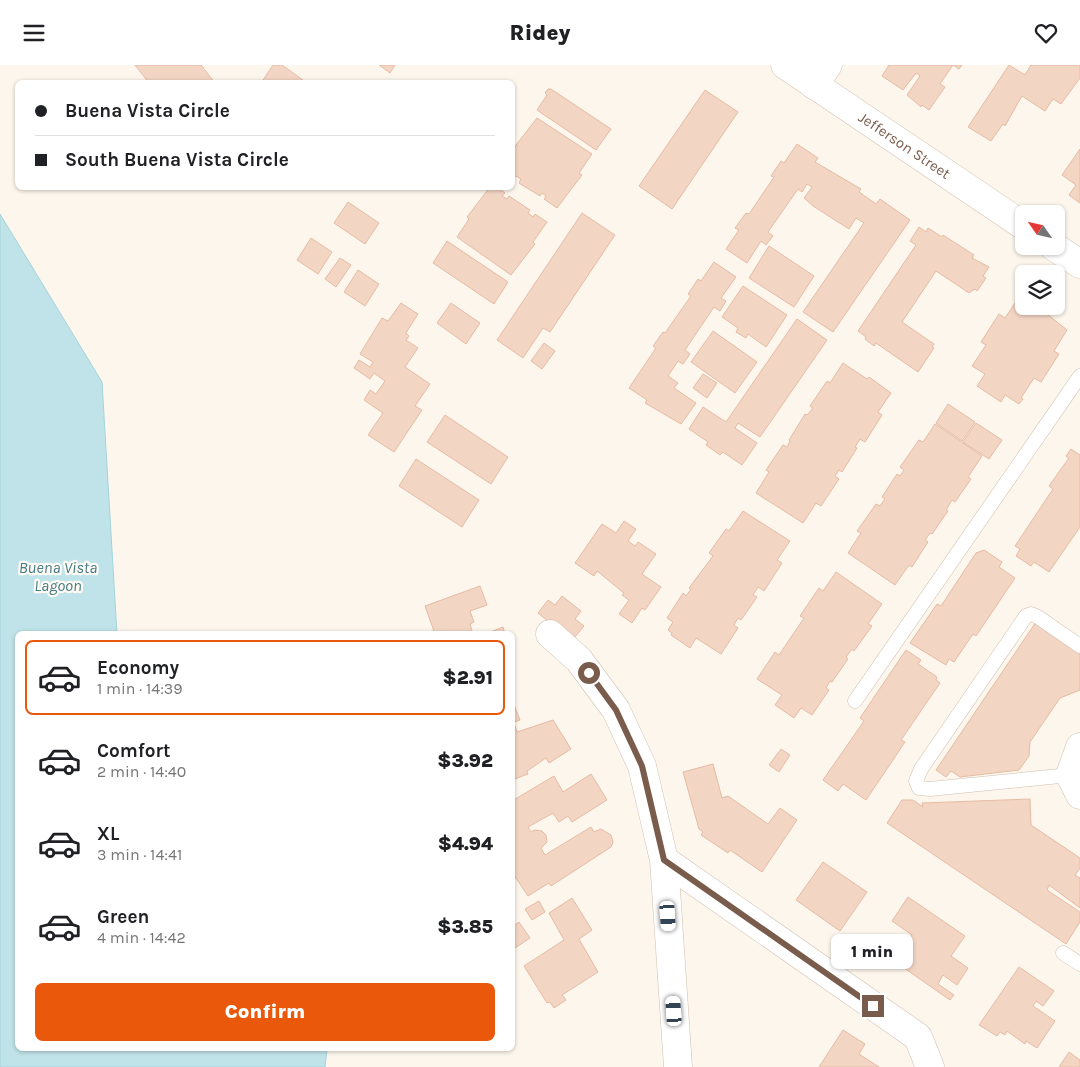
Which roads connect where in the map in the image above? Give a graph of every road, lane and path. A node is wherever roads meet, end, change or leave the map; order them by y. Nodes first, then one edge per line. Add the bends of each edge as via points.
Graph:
1 (785, 65) edge
2 (821, 75) edge
3 (1015, 220) edge
4 (1065, 254) edge
5 (1080, 264) edge
6 (1080, 376) edge
7 (550, 634) dead end
8 (1080, 646) edge
9 (855, 701) dead end
10 (1080, 747) edge
11 (1075, 785) edge
12 (664, 860) junction
13 (1063, 953) dead end
14 (1080, 964) edge
15 (678, 1067) edge
16 (930, 1067) edge

1 - 2 street, Jefferson Street
2 - 3 street, Jefferson Street
4 - 5 street
6 - 9 lane
7 - 12 street via 579,660 616,710 642,766
8 - 11 lane via 1038,617 1026,616 916,781 919,788 930,789
10 - 11 street
12 - 15 street
12 - 16 street via 918,1037
13 - 14 lane

